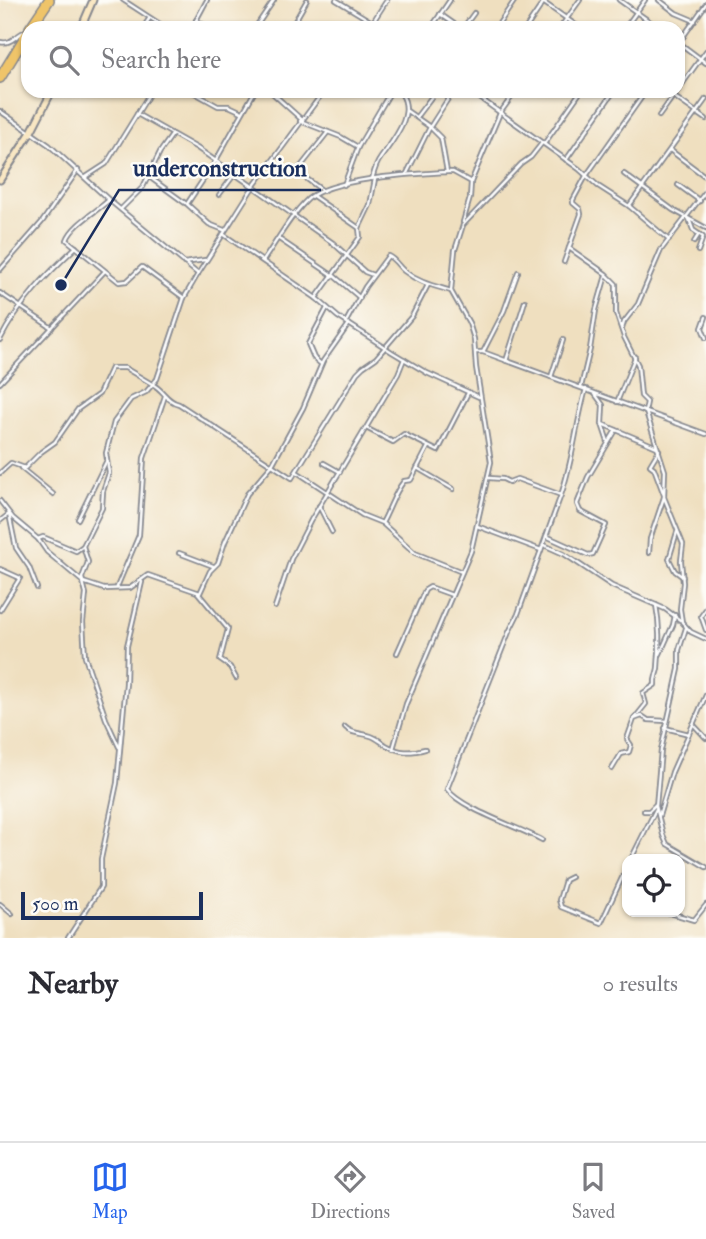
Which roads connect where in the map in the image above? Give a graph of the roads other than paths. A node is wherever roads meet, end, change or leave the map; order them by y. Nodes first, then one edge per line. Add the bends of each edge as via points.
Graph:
1 (49, 0) edge
2 (93, 0) edge
3 (122, 0) edge
4 (207, 0) edge
5 (274, 0) edge
6 (307, 0) edge
7 (336, 0) edge
8 (387, 0) edge
9 (450, 0) edge
10 (515, 0) edge
11 (580, 0) edge
12 (619, 0) edge
13 (645, 0) edge
14 (659, 0) edge
15 (542, 1) edge
16 (706, 4) edge
17 (636, 12) junction
18 (474, 13) dead end
19 (440, 14) junction
20 (149, 18) junction
21 (567, 18) junction
22 (196, 20) edge
23 (35, 21) edge
24 (84, 21) edge
25 (147, 21) edge
26 (154, 21) edge
27 (260, 21) edge
28 (295, 21) edge
29 (371, 21) edge
30 (374, 21) edge
31 (436, 21) edge
32 (451, 21) edge
33 (468, 21) edge
34 (501, 21) edge
35 (530, 21) edge
36 (565, 21) edge
37 (571, 21) edge
38 (630, 21) edge
39 (649, 21) edge
40 (695, 21) junction
41 (21, 34) edge
42 (685, 35) edge
43 (0, 42) edge
44 (21, 43) edge
45 (685, 48) edge
46 (706, 51) edge
47 (701, 59) junction
48 (706, 63) edge
49 (0, 78) edge
50 (685, 81) edge
51 (48, 98) edge
52 (146, 98) edge
53 (207, 98) edge
54 (251, 98) edge
55 (277, 98) edge
56 (318, 98) edge
57 (387, 98) edge
58 (404, 98) edge
59 (431, 98) edge
60 (449, 98) edge
61 (478, 98) edge
62 (511, 98) edge
63 (576, 98) edge
64 (609, 98) edge
65 (641, 98) edge
66 (672, 98) edge
67 (676, 98) edge
68 (706, 99) edge
69 (0, 111) edge
70 (407, 111) junction
71 (243, 113) junction
72 (500, 113) junction
73 (137, 114) junction
74 (696, 114) junction
75 (659, 116) dead end
76 (416, 117) junction
77 (301, 120) junction
78 (706, 120) edge
79 (430, 127) junction
80 (31, 132) junction
81 (328, 132) junction
82 (172, 135) junction
83 (543, 144) junction
84 (358, 147) junction
85 (670, 150) junction
86 (566, 160) junction
87 (215, 162) junction
88 (78, 170) junction
89 (447, 173) junction
90 (234, 174) junction
91 (624, 174) dead end
92 (406, 175) junction
93 (148, 176) junction
94 (586, 176) junction
95 (1, 177) edge
96 (86, 177) junction
97 (706, 177) edge
98 (373, 178) junction
99 (471, 182) junction
100 (344, 184) junction
101 (678, 185) dead end
102 (253, 187) junction
103 (642, 188) junction
104 (693, 188) dead end
105 (324, 191) junction
106 (706, 191) edge
107 (690, 193) junction
108 (219, 195) dead end
109 (313, 196) junction
110 (109, 200) junction
111 (700, 201) junction
112 (187, 205) junction
113 (629, 206) junction
114 (121, 209) junction
115 (294, 215) junction
116 (688, 219) junction
117 (463, 225) junction
118 (359, 228) junction
119 (706, 228) edge
120 (224, 232) junction
121 (699, 234) junction
122 (279, 239) junction
123 (669, 240) junction
124 (694, 242) dead end
125 (76, 247) junction
126 (569, 248) junction
127 (698, 251) dead end
128 (347, 256) junction
129 (205, 260) junction
130 (262, 261) junction
131 (564, 262) dead end
132 (184, 263) junction
133 (0, 270) edge
134 (104, 272) junction
135 (518, 272) dead end
136 (198, 274) junction
137 (606, 274) junction
138 (332, 275) junction
139 (373, 275) junction
140 (428, 285) junction
141 (451, 291) junction
142 (0, 293) edge
143 (184, 298) junction
144 (316, 298) junction
145 (360, 298) junction
146 (525, 301) dead end
147 (21, 306) junction
148 (328, 308) junction
149 (706, 317) edge
150 (348, 322) junction
151 (52, 328) junction
152 (622, 329) junction
153 (706, 338) edge
154 (0, 340) edge
155 (562, 340) dead end
156 (384, 347) junction
157 (475, 352) junction
158 (483, 352) junction
159 (635, 357) junction
160 (404, 359) junction
161 (506, 360) junction
162 (321, 364) junction
163 (551, 377) junction
164 (0, 383) edge
165 (152, 384) junction
166 (581, 387) junction
167 (586, 390) junction
168 (468, 393) junction
169 (595, 394) junction
170 (165, 396) junction
171 (480, 397) junction
172 (617, 402) junction
173 (645, 412) junction
174 (602, 424) junction
175 (366, 428) junction
176 (617, 430) junction
177 (706, 434) edge
178 (608, 442) junction
179 (429, 447) junction
180 (659, 449) junction
181 (106, 462) junction
182 (324, 463) dead end
183 (272, 465) junction
184 (21, 468) junction
185 (416, 468) junction
186 (297, 472) junction
187 (340, 472) junction
188 (0, 473) edge
189 (489, 478) junction
190 (453, 489) dead end
191 (328, 491) junction
192 (53, 494) dead end
193 (561, 495) junction
194 (664, 496) junction
195 (0, 501) edge
196 (319, 506) junction
197 (9, 514) junction
198 (78, 519) dead end
199 (0, 521) edge
200 (382, 523) junction
201 (477, 526) junction
202 (332, 532) dead end
203 (677, 532) junction
204 (546, 536) junction
205 (38, 538) junction
206 (544, 545) junction
207 (83, 546) junction
208 (541, 550) junction
209 (179, 553) dead end
210 (649, 553) dead end
211 (213, 566) junction
212 (0, 569) edge
213 (462, 572) junction
214 (683, 577) junction
215 (143, 578) junction
216 (83, 582) junction
217 (117, 587) junction
218 (37, 588) dead end
219 (198, 593) junction
220 (453, 596) junction
221 (656, 605) junction
222 (275, 607) dead end
223 (706, 609) edge
224 (0, 610) edge
225 (675, 615) junction
226 (682, 622) junction
227 (686, 628) junction
228 (706, 630) edge
229 (706, 639) edge
230 (397, 653) dead end
231 (658, 657) junction
232 (236, 678) dead end
233 (706, 695) edge
234 (635, 719) junction
235 (667, 721) junction
236 (693, 724) junction
237 (345, 727) dead end
238 (665, 728) junction
239 (689, 734) junction
240 (706, 738) edge
241 (119, 747) junction
242 (393, 749) junction
243 (425, 749) dead end
244 (612, 769) dead end
245 (656, 804) junction
246 (656, 809) junction
247 (644, 811) dead end
248 (658, 818) junction
249 (542, 840) dead end
250 (634, 854) edge
251 (706, 867) edge
252 (571, 877) dead end
253 (622, 878) edge
254 (0, 904) edge
255 (706, 905) edge
256 (12, 915) dead end
257 (684, 917) edge
258 (68, 938) edge

1 - 23 highway
2 - 24 street
3 - 20 street
4 - 22 street
5 - 27 street
6 - 28 street
7 - 29 street
8 - 30 street
9 - 19 street
10 - 34 street
11 - 21 street
12 - 17 street
13 - 17 street
14 - 40 street
15 - 21 street
15 - 35 street
16 - 40 street
17 - 38 street
17 - 39 street
18 - 33 street
19 - 31 street
19 - 32 street
20 - 25 street
20 - 26 street
21 - 36 street
21 - 37 street
40 - 42 street
41 - 43 street
44 - 49 highway
45 - 47 street
46 - 47 street
47 - 48 street
47 - 50 street
51 - 80 street
52 - 73 street
53 - 71 street
54 - 71 street
55 - 77 street
56 - 77 street
57 - 84 street
58 - 70 street
59 - 76 street
60 - 79 street
61 - 72 street
62 - 72 street
63 - 83 street
64 - 86 street
65 - 94 street
66 - 75 street
67 - 74 street
68 - 74 street
69 - 80 street
70 - 76 street
70 - 98 street
71 - 87 street
72 - 83 street
72 - 99 street
73 - 82 street
73 - 96 street via 106,164
74 - 78 street
74 - 85 street
76 - 79 street
77 - 81 street
77 - 102 street
79 - 89 street via 441,138
79 - 92 street
80 - 88 street
80 - 95 street
81 - 84 street
81 - 105 street via 298,170
82 - 87 street
82 - 93 street
83 - 86 street
83 - 117 street
84 - 100 street
85 - 97 street
85 - 103 street
86 - 94 street
87 - 90 street
87 - 112 street
88 - 96 street
88 - 133 street via 42,222
89 - 92 street
89 - 99 street
90 - 102 street
90 - 108 street
91 - 103 street
92 - 98 street
93 - 112 street
93 - 114 street via 139,194
94 - 113 street
94 - 126 street via 573,200 582,214
96 - 110 street
98 - 100 street
98 - 118 street via 370,205
99 - 117 street
100 - 105 street
101 - 107 street
102 - 115 street
102 - 120 street
103 - 113 street
103 - 116 street
104 - 107 street
105 - 109 street
106 - 111 street
107 - 111 street
109 - 115 street
109 - 118 street
110 - 114 street
110 - 125 street via 67,236
111 - 116 street
112 - 120 street
113 - 123 street
114 - 132 street
115 - 122 street
115 - 128 street
116 - 119 street
116 - 121 street
116 - 123 street
117 - 141 street
118 - 128 street via 360,237
120 - 129 street
120 - 130 street
121 - 124 street
121 - 127 street via 703,237
122 - 130 street
122 - 138 street
123 - 152 street
125 - 134 street
125 - 147 street
126 - 131 street
126 - 137 street
128 - 138 street
128 - 139 street
129 - 132 street
129 - 136 street
130 - 144 street
132 - 136 street
134 - 143 street via 124,283 142,267
134 - 151 street
135 - 158 street
136 - 143 street
137 - 152 street via 616,284 616,313
137 - 166 street
138 - 144 street
138 - 145 street
139 - 140 street via 390,256
139 - 145 street
140 - 141 street
140 - 156 street via 412,316
141 - 157 street via 470,323
142 - 147 street
143 - 165 street
144 - 148 street
145 - 150 street
146 - 161 street
147 - 151 street
147 - 154 street
148 - 150 street
148 - 162 street via 308,344
149 - 153 street via 702,328
150 - 156 street
150 - 162 street
151 - 164 street
152 - 159 street
155 - 163 street
156 - 160 street
156 - 186 street via 358,373
157 - 158 street
157 - 171 street
158 - 161 street
159 - 172 street
159 - 173 street via 640,396 647,402
160 - 168 street
160 - 175 street
161 - 163 street
162 - 183 street
163 - 166 street
165 - 170 street
165 - 181 street via 119,413 111,428
165 - 184 street via 125,368 111,368 99,394 74,413 55,442
166 - 167 street
167 - 169 street
167 - 193 street
168 - 171 street
168 - 179 street via 438,450
169 - 172 street
169 - 174 street via 603,405
170 - 183 street
170 - 217 street via 144,458 139,535
171 - 189 street via 491,462
172 - 173 street
173 - 177 street
173 - 180 street
174 - 176 street
174 - 178 street
175 - 179 street via 393,442 404,434
175 - 187 street
176 - 178 street
176 - 180 street
178 - 204 street via 577,504 580,512 606,525 593,554
179 - 185 street
180 - 194 street via 665,471
180 - 194 street via 650,465
181 - 198 street
181 - 207 street via 109,473 102,508
182 - 187 street
183 - 186 street via 289,478
183 - 211 street via 247,494 220,560
184 - 188 street via 11,463
184 - 192 street
185 - 190 street
185 - 200 street via 411,480 405,480 397,491
186 - 191 street
187 - 191 street
189 - 193 street via 517,479
189 - 201 street
191 - 196 street
191 - 200 street
193 - 204 street
194 - 203 street
194 - 210 street
195 - 197 street
196 - 202 street
196 - 222 street via 291,559
197 - 199 street
197 - 205 street
197 - 218 street via 16,548
200 - 213 street via 415,553
201 - 208 street
201 - 213 street
203 - 214 street via 683,544
203 - 214 street via 669,559
204 - 206 street
205 - 207 street via 76,551
205 - 216 street via 47,552
206 - 208 street
206 - 221 street via 612,586
207 - 216 street via 88,562
208 - 249 street via 447,789 470,806
209 - 211 street
211 - 219 street
212 - 224 street via 20,578
213 - 220 street
214 - 226 street
215 - 217 street via 130,587
215 - 219 street via 150,575
215 - 241 street via 127,646
216 - 217 street via 104,589
216 - 241 street via 85,657
219 - 232 street via 228,629 220,660 232,668
220 - 230 street via 430,587 425,590
220 - 242 street via 406,704
221 - 225 street
221 - 231 street
223 - 228 street via 701,616
225 - 226 street
225 - 231 street
226 - 227 street
227 - 229 street
227 - 235 street
231 - 234 street via 655,685 643,693 646,704
233 - 236 street
234 - 235 street
234 - 244 street via 627,739 629,752 621,754
235 - 238 street
236 - 239 street
236 - 240 street
237 - 242 street
238 - 239 street
238 - 245 street
239 - 248 street
241 - 258 street via 113,810 101,859 101,887
242 - 243 street via 410,753
245 - 246 street
245 - 247 street
246 - 248 street
246 - 250 street
248 - 251 street via 667,844
252 - 253 street via 565,880 561,907 601,923
254 - 256 street
255 - 257 street via 694,920

